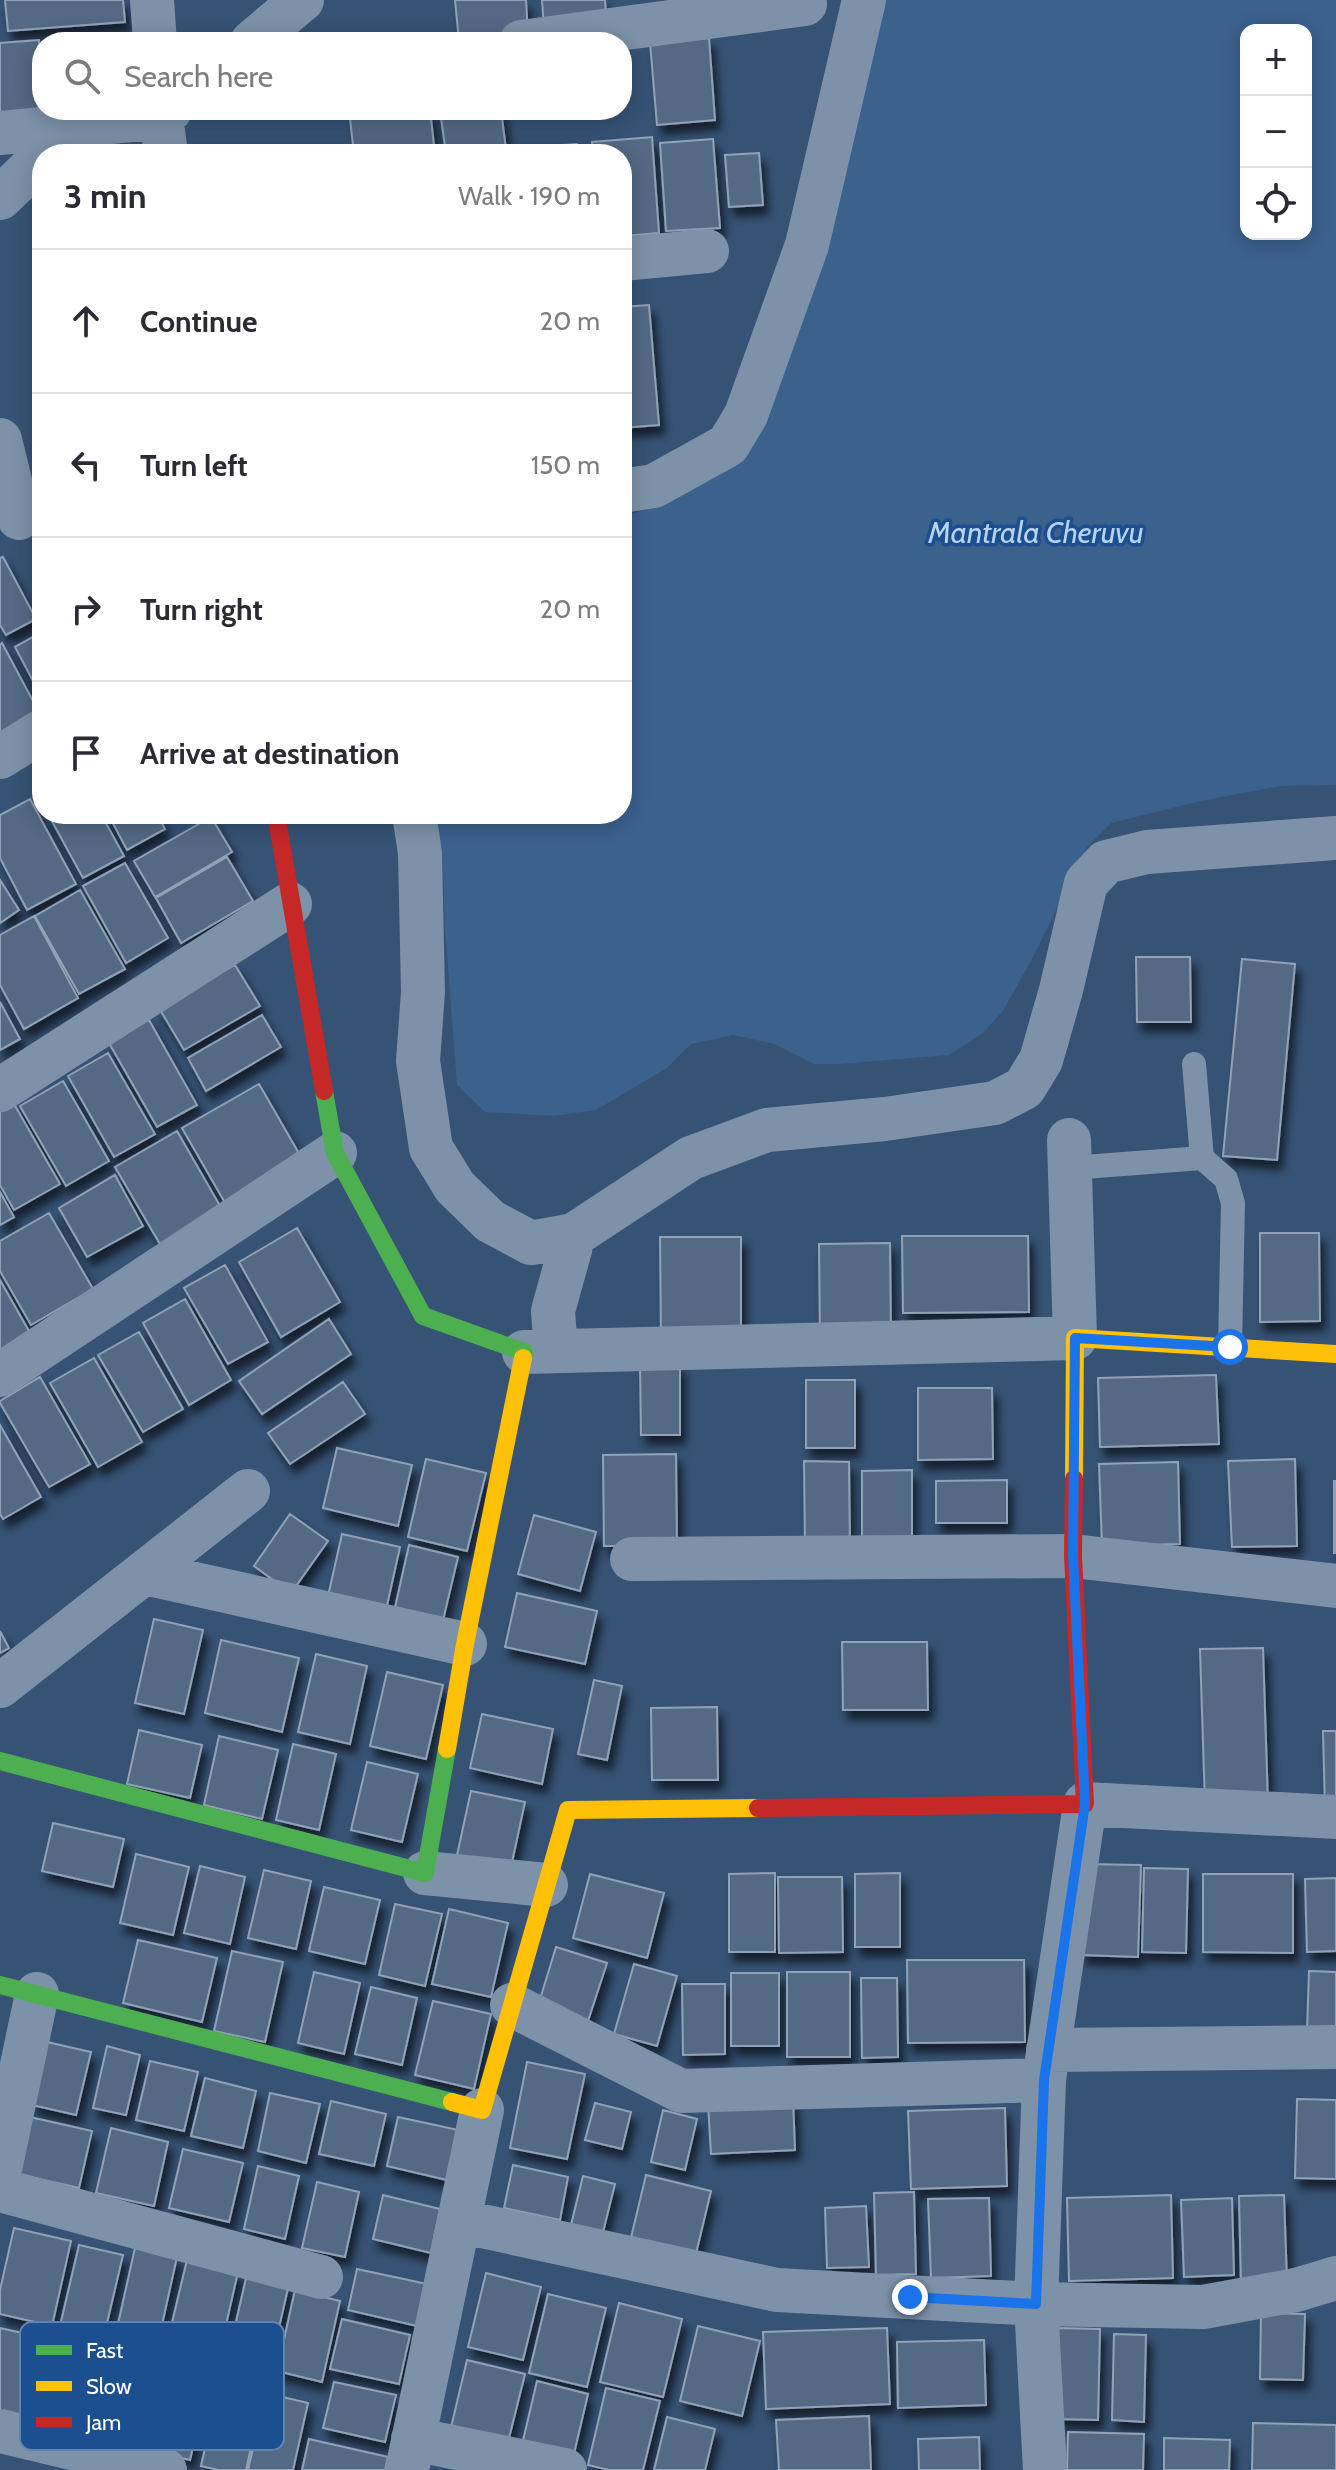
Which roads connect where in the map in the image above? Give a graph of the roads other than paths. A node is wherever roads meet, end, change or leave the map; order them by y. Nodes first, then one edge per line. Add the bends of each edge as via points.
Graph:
1 (152, 0) edge
2 (302, 0) edge
3 (864, 0) edge
4 (805, 4) dead end
5 (154, 32) edge
6 (264, 32) edge
7 (596, 32) edge
8 (118, 121) junction
9 (164, 123) edge
10 (0, 133) edge
11 (71, 144) edge
12 (32, 168) edge
13 (0, 198) edge
14 (707, 251) dead end
15 (632, 258) edge
16 (0, 440) edge
17 (632, 489) edge
18 (20, 518) edge
19 (32, 737) edge
20 (0, 757) edge
21 (278, 824) edge
22 (416, 824) edge
23 (1336, 838) edge
24 (290, 904) junction
25 (1194, 1064) dead end
26 (0, 1090) edge
27 (335, 1153) junction
28 (1070, 1154) joint
29 (1202, 1158) junction
30 (574, 1235) junction
31 (1075, 1338) junction
32 (1230, 1347) junction
33 (540, 1352) junction
34 (1336, 1354) edge
35 (0, 1375) edge
36 (248, 1491) dead end
37 (1073, 1556) junction
38 (632, 1559) dead end
39 (145, 1573) junction
40 (1336, 1586) edge
41 (465, 1644) junction
42 (0, 1686) edge
43 (0, 1761) edge
44 (1085, 1804) junction
45 (1336, 1817) edge
46 (425, 1873) junction
47 (546, 1885) junction
48 (18, 1990) edge
49 (512, 2005) junction
50 (1336, 2047) edge
51 (1046, 2065) junction
52 (482, 2110) junction
53 (0, 2169) edge
54 (0, 2190) edge
55 (459, 2221) junction
56 (321, 2277) dead end
57 (1336, 2278) edge
58 (1036, 2304) junction
59 (0, 2431) edge
60 (20, 2436) edge
61 (80, 2450) edge
62 (410, 2454) edge
63 (165, 2470) edge
64 (565, 2470) edge
65 (1045, 2470) edge

1 - 5 street
2 - 6 street
3 - 17 street via 807,245 746,415 728,445 654,486
4 - 7 street
8 - 9 street
8 - 10 street
8 - 11 street
12 - 13 street
14 - 15 street
16 - 18 street
19 - 20 street
21 - 24 street
22 - 30 street via 423,992 418,1061 431,1148 455,1187 490,1221 531,1243
23 - 30 street via 1147,852 1106,862 1086,883 1041,1060 1024,1088 995,1103 767,1130 691,1158
24 - 26 street
24 - 27 street
25 - 29 lane
27 - 33 street via 423,1316
27 - 35 street
28 - 29 lane
28 - 31 street
29 - 32 lane via 1226,1179 1233,1203
30 - 33 street
31 - 32 street
31 - 33 street
31 - 37 street
32 - 34 street
33 - 41 street
36 - 39 street
37 - 38 street
37 - 40 street
37 - 44 street
39 - 41 street
39 - 42 street
41 - 46 street
43 - 46 street
44 - 45 street
44 - 47 street via 568,1810
44 - 51 street
46 - 47 street
47 - 49 street
48 - 52 street
48 - 53 street
49 - 51 street via 681,2091
49 - 52 street
50 - 51 street
51 - 58 street
52 - 55 street
54 - 56 street
55 - 58 street via 777,2290
55 - 62 street
57 - 58 street via 1203,2307
58 - 65 street
59 - 60 street
61 - 63 street
62 - 64 street

